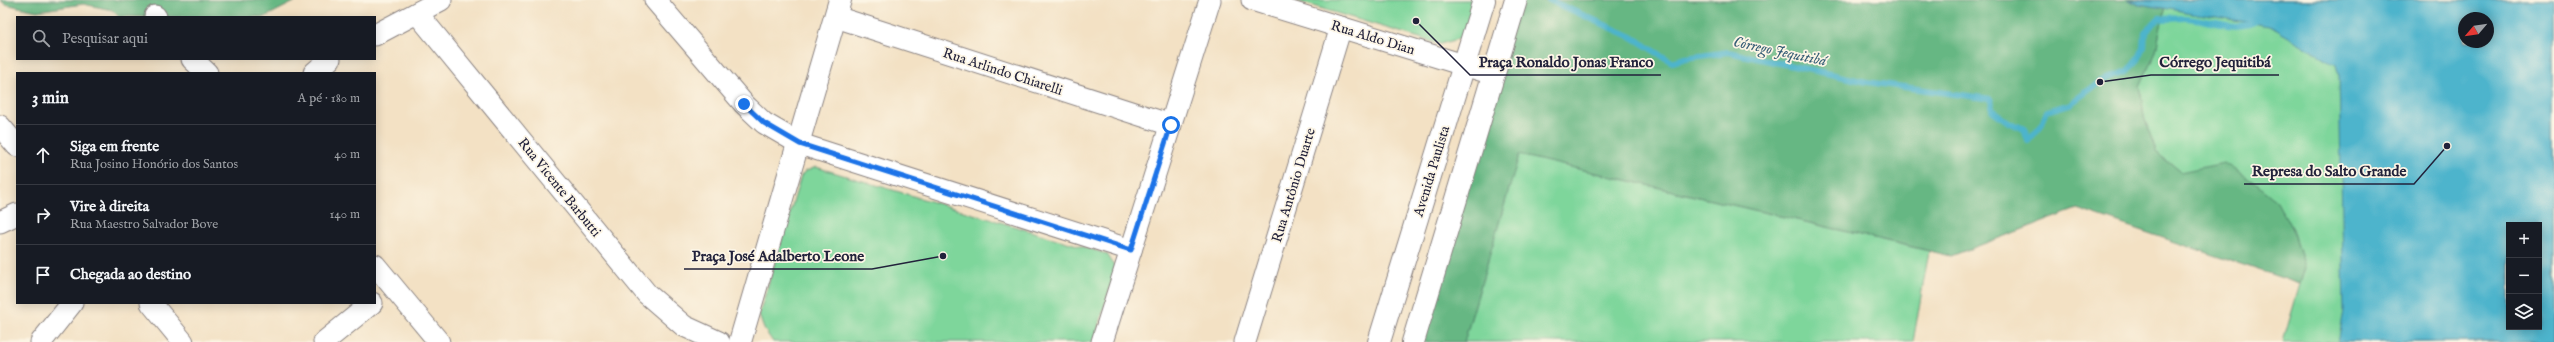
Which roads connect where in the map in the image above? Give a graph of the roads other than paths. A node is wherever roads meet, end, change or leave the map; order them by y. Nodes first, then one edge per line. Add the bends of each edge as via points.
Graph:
1 (441, 0) edge
2 (655, 0) edge
3 (1210, 0) edge
4 (1252, 0) edge
5 (1484, 0) edge
6 (1516, 0) edge
7 (838, 9) edge
8 (417, 13) junction
9 (1341, 27) junction
10 (376, 34) edge
11 (193, 60) edge
12 (329, 60) edge
13 (1463, 65) junction
14 (205, 72) edge
15 (315, 72) edge
16 (1493, 74) junction
17 (1171, 125) junction
18 (0, 126) edge
19 (800, 144) junction
20 (16, 145) edge
21 (16, 214) edge
22 (0, 222) edge
23 (1131, 250) junction
24 (376, 266) edge
25 (392, 286) junction
26 (376, 299) edge
27 (71, 304) edge
28 (152, 304) edge
29 (371, 304) edge
30 (40, 342) edge
31 (183, 342) edge
32 (324, 342) edge
33 (439, 342) edge
34 (719, 342) edge
35 (740, 342) edge
36 (1102, 342) edge
37 (1245, 342) edge
38 (1379, 342) edge
39 (1413, 342) edge

1 - 8 street
2 - 19 street via 744,104 764,123
3 - 17 street
4 - 9 street, Rua Aldo Dian
5 - 13 street, Avenida Paulista
6 - 16 street
7 - 17 street, Rua Arlindo Chiarelli
7 - 19 street
8 - 10 street
8 - 34 street, Rua Vicente Barbutti via 647,294 684,326
9 - 13 street, Rua Aldo Dian
9 - 37 street, Rua Antônio Duarte
11 - 14 street
12 - 15 street
13 - 16 street, Rua Aldo Dian
13 - 38 street, Avenida Paulista
16 - 39 street
17 - 23 street
18 - 20 street
19 - 23 street
19 - 35 street
21 - 22 street
23 - 36 street
24 - 25 street
25 - 26 street
25 - 33 street
27 - 30 street
28 - 31 street
29 - 32 street

